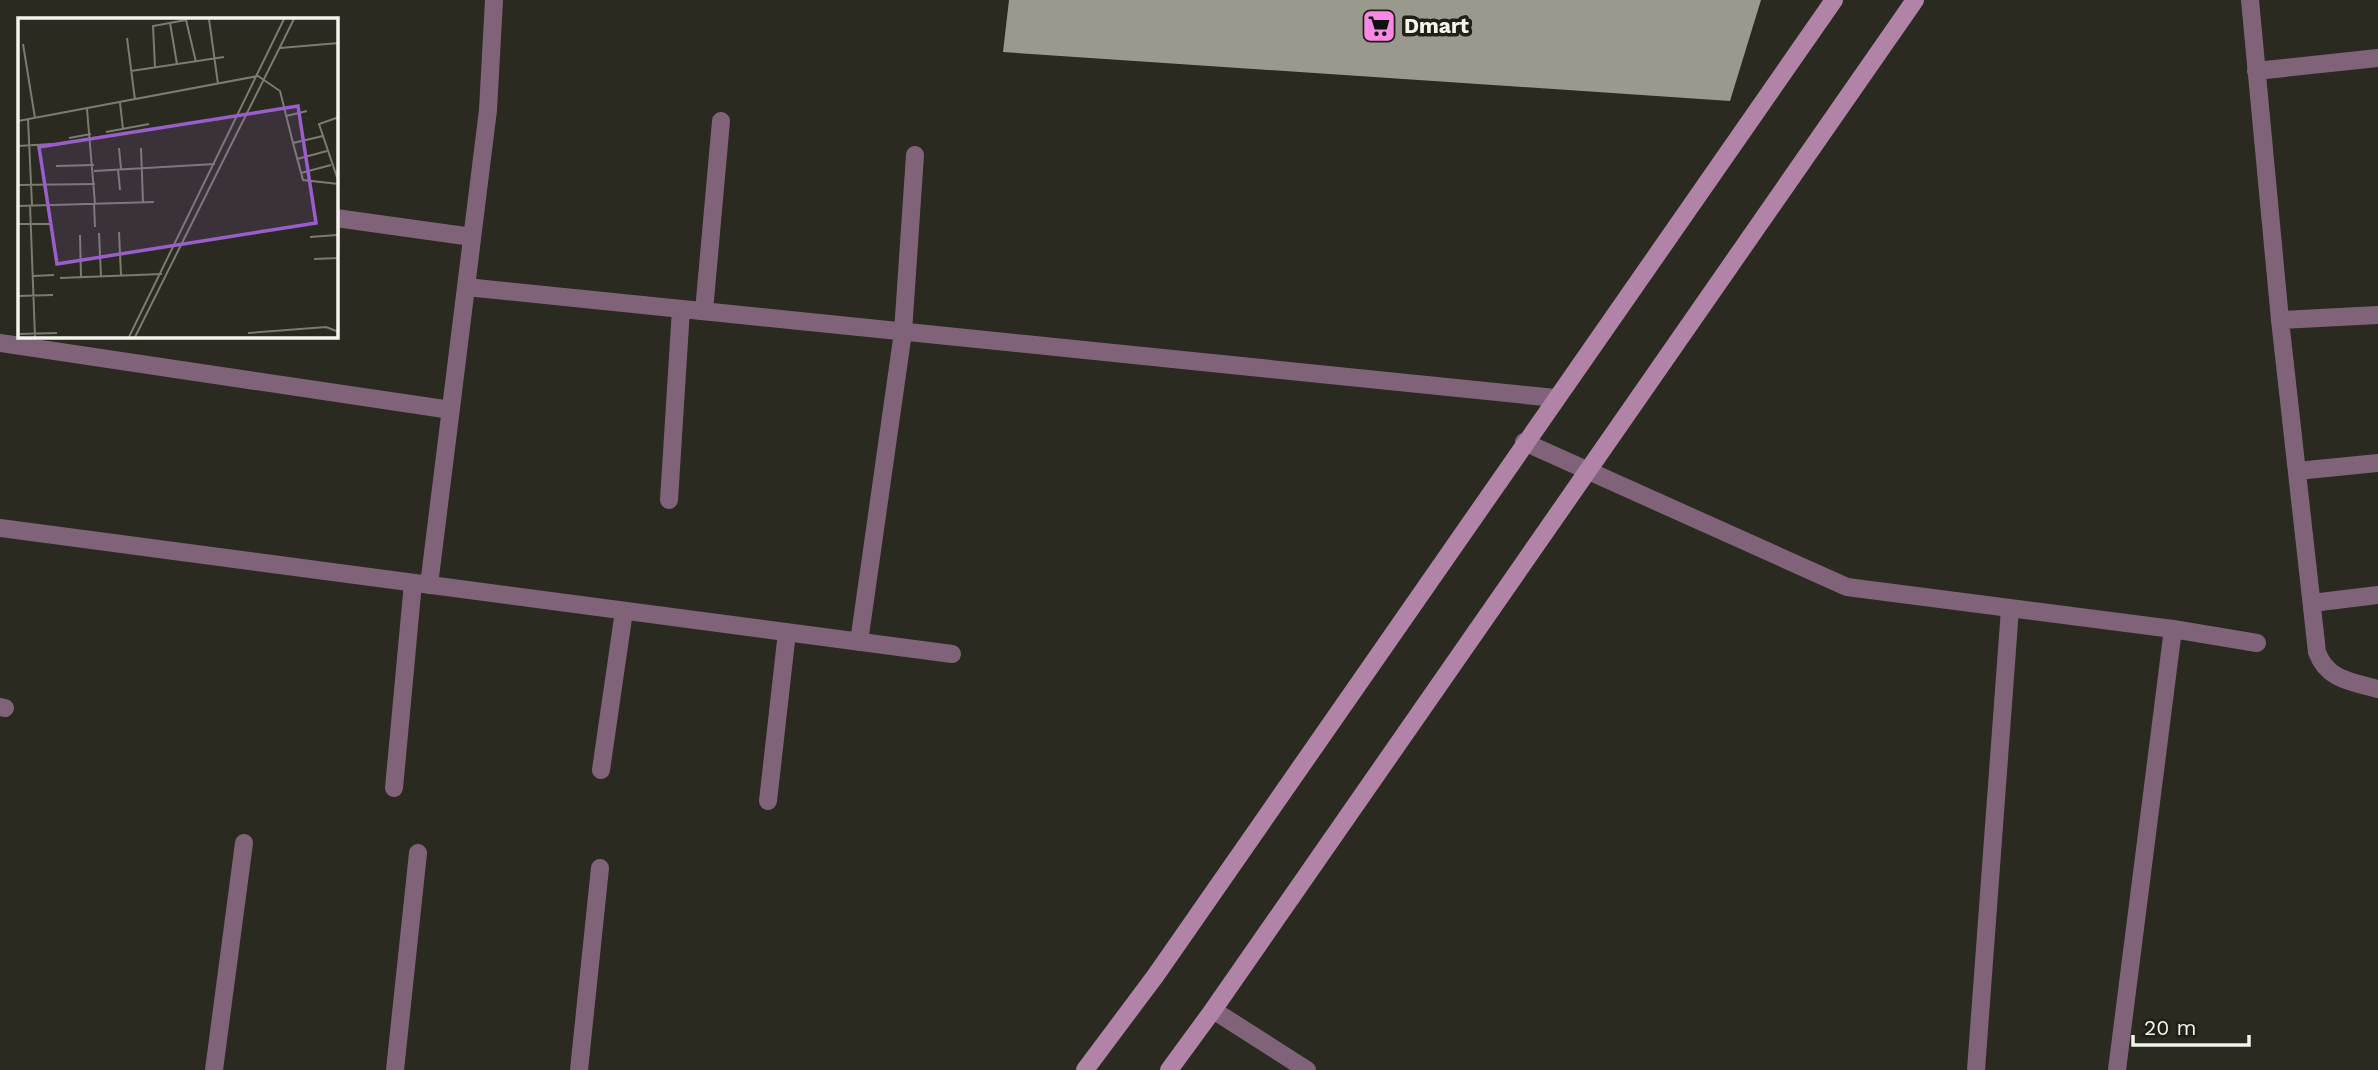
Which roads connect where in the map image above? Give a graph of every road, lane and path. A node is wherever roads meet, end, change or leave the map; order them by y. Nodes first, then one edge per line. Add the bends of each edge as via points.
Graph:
1 (494, 0) edge
2 (1833, 0) edge
3 (1915, 0) edge
4 (2250, 0) edge
5 (2378, 58) edge
6 (2256, 71) junction
7 (721, 121) dead end
8 (915, 155) dead end
9 (338, 218) edge
10 (472, 237) junction
11 (466, 287) junction
12 (681, 309) junction
13 (704, 312) junction
14 (2378, 315) edge
15 (2280, 320) junction
16 (903, 332) junction
17 (0, 343) edge
18 (1555, 398) junction
19 (451, 410) junction
20 (1524, 442) junction
21 (2378, 463) edge
22 (1588, 471) junction
23 (2297, 471) junction
24 (669, 500) dead end
25 (0, 528) edge
26 (421, 584) junction
27 (2378, 595) edge
28 (2312, 603) junction
29 (2010, 609) junction
30 (624, 611) junction
31 (2174, 629) junction
32 (787, 632) junction
33 (859, 642) junction
34 (2257, 643) dead end
35 (952, 654) dead end
36 (2378, 689) edge
37 (601, 771) dead end
38 (394, 788) dead end
39 (768, 802) dead end
40 (244, 843) dead end
41 (418, 853) dead end
42 (600, 869) dead end
43 (1213, 1010) junction
44 (214, 1070) edge
45 (395, 1070) edge
46 (579, 1070) edge
47 (1085, 1070) edge
48 (1169, 1070) edge
49 (1307, 1070) edge
50 (1976, 1070) edge
51 (2117, 1070) edge

1 - 10 street via 489,99
2 - 18 street
3 - 22 street
4 - 6 street
5 - 6 street
6 - 15 street
7 - 13 street
8 - 16 street
9 - 10 street
10 - 11 street
11 - 12 street
11 - 19 street
12 - 13 street
12 - 24 street
13 - 16 street
14 - 15 street
15 - 23 street
16 - 18 street
16 - 33 street
17 - 19 street
18 - 20 street
19 - 26 street
20 - 22 street
20 - 47 street via 1156,975
21 - 23 street
22 - 29 street via 1847,587
22 - 43 street
23 - 28 street
25 - 26 street
26 - 30 street
26 - 38 street
27 - 28 street
28 - 36 street via 2322,666 2344,681
29 - 31 street
29 - 50 street
30 - 32 street
30 - 37 street
31 - 34 street
31 - 51 street
32 - 33 street
32 - 39 street
33 - 35 street
40 - 44 street
41 - 45 street
42 - 46 street
43 - 48 street
43 - 49 street

